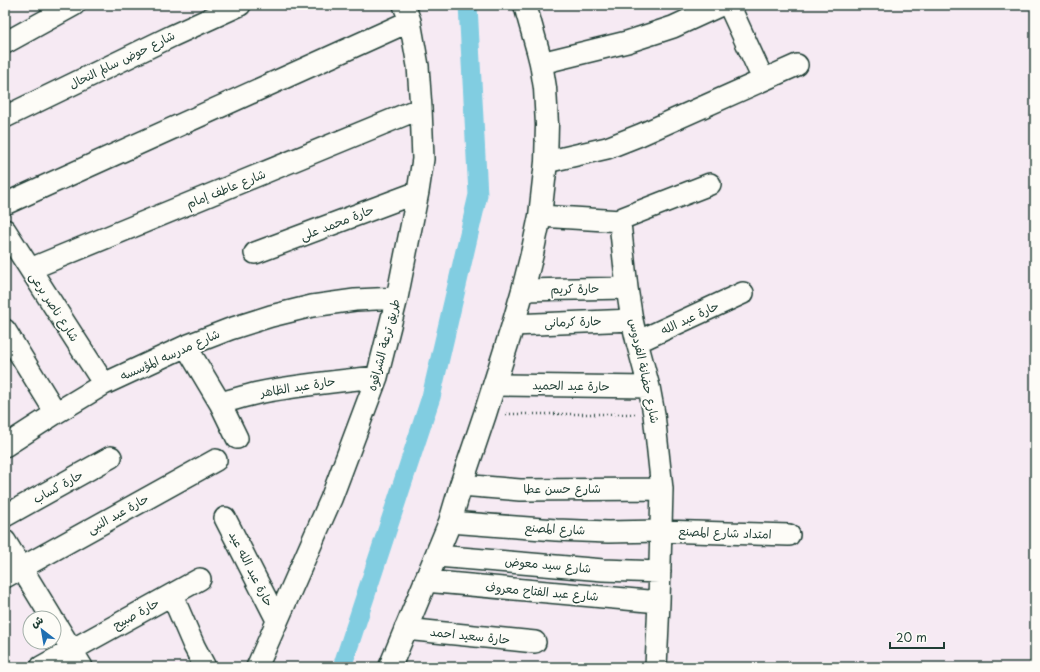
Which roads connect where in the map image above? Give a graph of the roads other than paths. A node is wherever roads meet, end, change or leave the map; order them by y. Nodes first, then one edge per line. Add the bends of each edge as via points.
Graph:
1 (74, 5) edge
2 (240, 5) edge
3 (525, 5) edge
4 (721, 5) edge
5 (729, 5) edge
6 (407, 13) edge
7 (5, 43) edge
8 (541, 63) junction
9 (797, 65) dead end
10 (764, 79) junction
11 (421, 108) junction
12 (5, 117) edge
13 (546, 162) junction
14 (710, 184) dead end
15 (418, 192) junction
16 (5, 204) edge
17 (540, 216) junction
18 (621, 221) junction
19 (5, 230) edge
20 (255, 254) dead end
21 (30, 270) junction
22 (627, 288) junction
23 (523, 290) junction
24 (744, 293) dead end
25 (397, 298) junction
26 (632, 320) junction
27 (513, 325) junction
28 (5, 330) edge
29 (637, 342) junction
30 (186, 346) junction
31 (377, 377) junction
32 (104, 384) junction
33 (494, 385) junction
34 (649, 387) junction
35 (220, 403) junction
36 (56, 413) junction
37 (238, 438) dead end
38 (5, 446) edge
39 (111, 457) dead end
40 (216, 460) dead end
41 (461, 485) junction
42 (662, 489) junction
43 (5, 516) edge
44 (225, 518) dead end
45 (450, 522) junction
46 (661, 531) junction
47 (789, 535) dead end
48 (5, 542) edge
49 (437, 556) junction
50 (660, 572) junction
51 (13, 573) edge
52 (200, 579) dead end
53 (426, 581) junction
54 (172, 595) junction
55 (659, 602) junction
56 (45, 610) edge
57 (277, 620) junction
58 (405, 629) junction
59 (62, 634) edge
60 (535, 642) dead end
61 (77, 658) edge
62 (41, 667) edge
63 (205, 667) edge
64 (257, 667) edge
65 (390, 667) edge
66 (656, 667) edge

1 - 7 street
2 - 12 street, شارع حوض سالم النحال
3 - 8 street
4 - 8 street via 673,27 627,42
5 - 10 street
6 - 11 street, طريق ترعة الشراقوه via 418,66
6 - 16 street
8 - 13 street via 547,125
9 - 10 street
10 - 13 street via 618,144
11 - 15 street, طريق ترعة الشراقوه via 423,159
11 - 21 street, شارع عاطف إمام
13 - 17 street
14 - 18 street via 623,218
15 - 20 street, حارة محمد على
15 - 25 street, طريق ترعة الشراقوه
17 - 18 street
17 - 23 street
18 - 22 street, شارع حضانة الفردوس
19 - 21 street, شارع ناصر برعى
21 - 32 street, شارع ناصر برعى
22 - 23 street, حارة كريم
22 - 26 street, شارع حضانة الفردوس
23 - 27 street
24 - 29 street, حارة عبد الله
25 - 30 street, شارع مدرسه المؤسسه via 312,306 230,329
25 - 31 street, طريق ترعة الشراقوه
26 - 27 street, حارة كرمانى
26 - 29 street, شارع حضانة الفردوس
27 - 33 street
28 - 36 street
29 - 34 street, شارع حضانة الفردوس
30 - 32 street, شارع مدرسه المؤسسه
30 - 35 street
31 - 35 street, حارة عبد الظاهر via 298,386
31 - 57 street, طريق ترعة الشراقوه via 331,499
32 - 36 street, شارع مدرسه المؤسسه
33 - 34 street, حارة عبد الحميد
33 - 41 street
34 - 42 street, شارع حضانة الفردوس
35 - 37 street
36 - 38 street, شارع مدرسه المؤسسه
39 - 43 street, حارة كساب
40 - 51 street, حارة عبد النبى
41 - 42 street, شارع حسن عطا via 520,490
41 - 45 street
42 - 46 street, شارع حضانة الفردوس
44 - 57 street, حارة عبد الله عيد
45 - 46 street, شارع المصنع via 578,531
45 - 49 street
46 - 47 street, امتداد شارع المصنع
46 - 50 street, شارع حضانة الفردوس
48 - 51 street
49 - 50 street, شارع سيد معوض via 603,570
49 - 53 street
50 - 55 street, شارع حضانة الفردوس
51 - 56 street
52 - 54 street, حارة صبيح
53 - 55 street, شارع عبد الفتاح معروف
53 - 58 street
54 - 61 street, حارة صبيح
54 - 63 street
55 - 66 street, شارع حضانة الفردوس
57 - 64 street, طريق ترعة الشراقوه
58 - 60 street, حارة سعيد احمد
58 - 65 street
59 - 61 street
61 - 62 street, حارة صبيح

